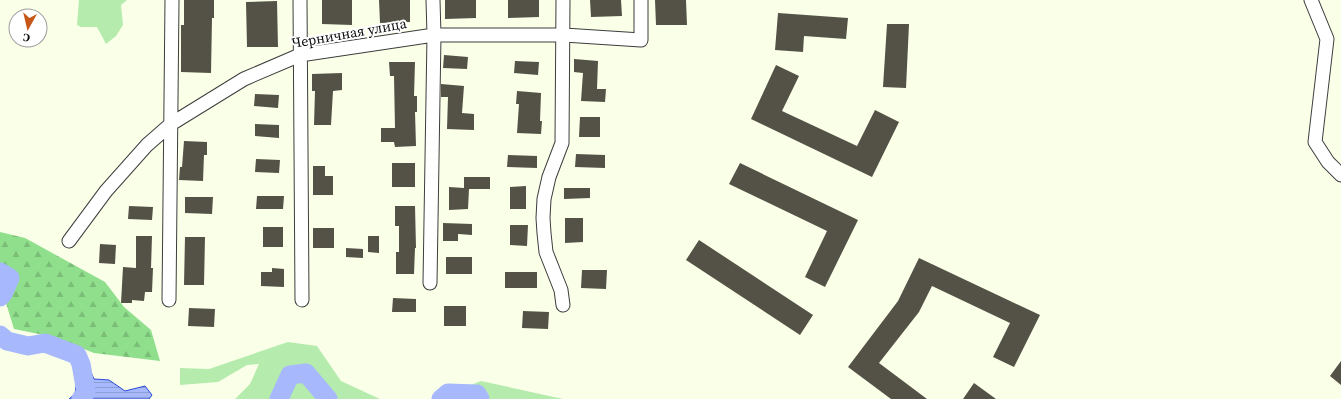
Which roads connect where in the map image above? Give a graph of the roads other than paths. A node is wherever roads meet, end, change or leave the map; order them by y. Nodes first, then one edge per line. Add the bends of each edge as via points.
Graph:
1 (172, 0) edge
2 (300, 0) edge
3 (434, 0) edge
4 (563, 0) edge
5 (641, 0) edge
6 (1311, 0) edge
7 (434, 35) junction
8 (564, 35) junction
9 (300, 55) junction
10 (171, 124) junction
11 (1341, 175) edge
12 (69, 241) dead end
13 (430, 283) dead end
14 (169, 300) dead end
15 (302, 300) dead end
16 (563, 305) dead end

1 - 10 street
2 - 9 street
3 - 7 street
4 - 8 street
5 - 8 street, Черничная улица via 641,40
6 - 11 street via 1327,38 1315,142 1328,162
7 - 8 street, Черничная улица
7 - 9 street, Черничная улица
7 - 13 street
8 - 16 street via 562,143 549,178 543,218 546,252 561,290
9 - 10 street, Черничная улица via 244,78
9 - 15 street
10 - 12 street, Черничная улица via 147,145 106,191
10 - 14 street

